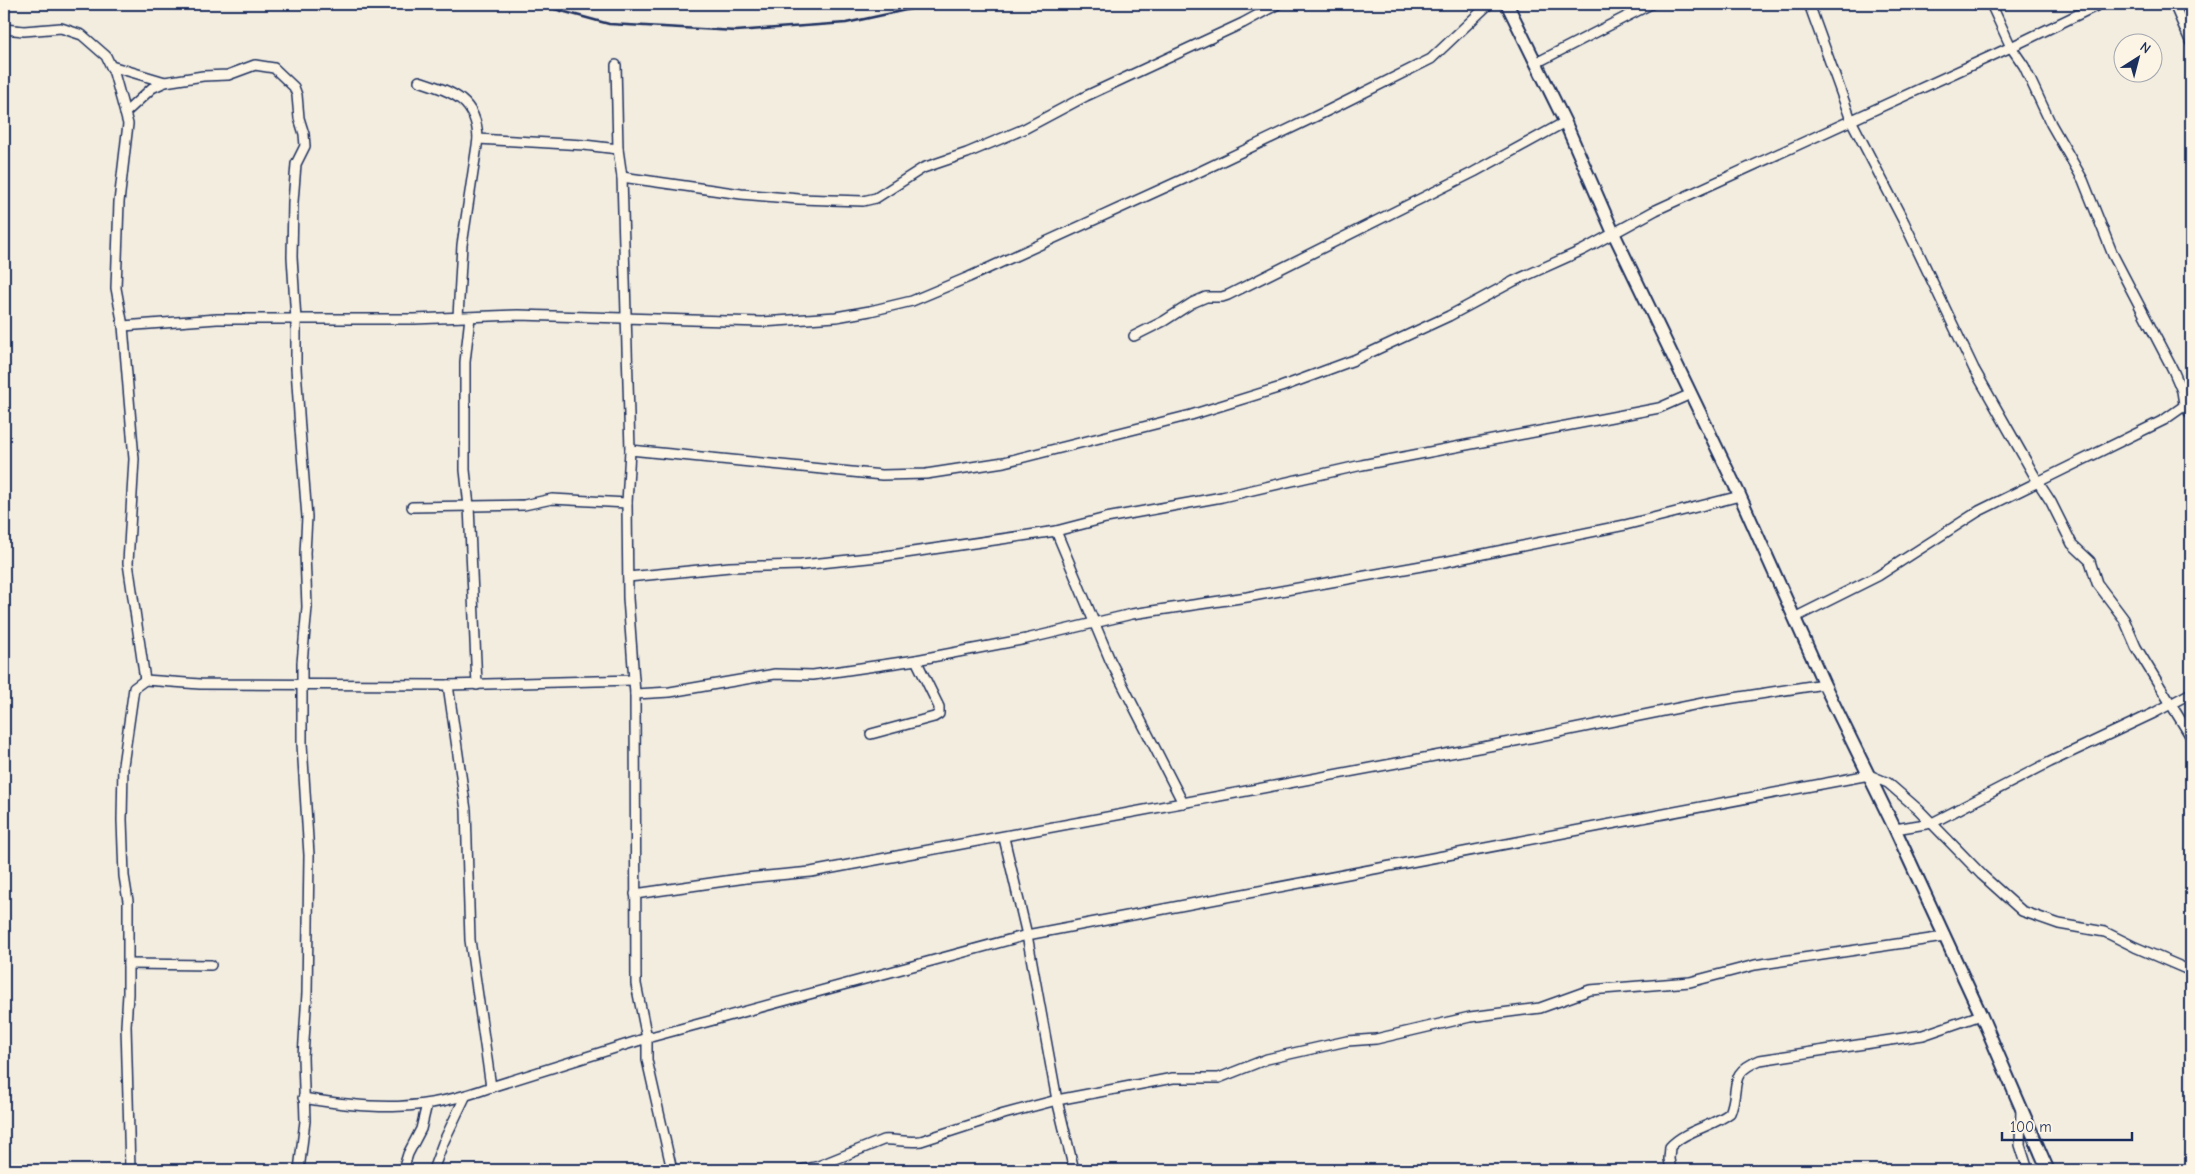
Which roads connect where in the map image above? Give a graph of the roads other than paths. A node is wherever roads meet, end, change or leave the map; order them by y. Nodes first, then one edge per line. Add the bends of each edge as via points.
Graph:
1 (1278, 4) edge
2 (1489, 4) edge
3 (1508, 4) edge
4 (1651, 4) edge
5 (1809, 4) edge
6 (1991, 4) edge
7 (2100, 4) edge
8 (2174, 4) edge
9 (4, 29) edge
10 (2191, 43) edge
11 (2011, 47) junction
12 (1536, 63) junction
13 (616, 65) dead end
14 (111, 66) junction
15 (419, 81) dead end
16 (165, 82) junction
17 (125, 113) junction
18 (1851, 120) junction
19 (1565, 122) junction
20 (478, 139) junction
21 (618, 149) junction
22 (622, 176) junction
23 (1613, 232) junction
24 (470, 317) junction
25 (458, 318) junction
26 (625, 318) junction
27 (296, 320) junction
28 (123, 326) junction
29 (1134, 336) dead end
30 (1691, 394) junction
31 (2188, 403) edge
32 (2191, 415) edge
33 (630, 450) junction
34 (2038, 482) junction
35 (1740, 496) junction
36 (628, 503) junction
37 (469, 506) junction
38 (412, 507) dead end
39 (1056, 531) junction
40 (628, 577) junction
41 (1794, 618) junction
42 (1094, 623) junction
43 (916, 660) junction
44 (146, 680) junction
45 (634, 680) junction
46 (303, 683) junction
47 (1824, 684) junction
48 (448, 685) junction
49 (477, 685) junction
50 (2191, 693) edge
51 (635, 694) junction
52 (2172, 704) junction
53 (870, 734) dead end
54 (2191, 738) edge
55 (1870, 774) junction
56 (1183, 803) junction
57 (1932, 822) junction
58 (1895, 830) junction
59 (1004, 838) junction
60 (635, 894) junction
61 (1027, 935) junction
62 (1944, 937) junction
63 (128, 964) junction
64 (211, 965) dead end
65 (2191, 971) edge
66 (1981, 1015) junction
67 (647, 1038) junction
68 (492, 1087) junction
69 (465, 1097) junction
70 (303, 1098) junction
71 (1057, 1100) junction
72 (427, 1104) junction
73 (2021, 1104) junction
74 (130, 1170) edge
75 (300, 1170) edge
76 (403, 1170) edge
77 (433, 1170) edge
78 (672, 1170) edge
79 (801, 1170) edge
80 (1074, 1170) edge
81 (1671, 1170) edge
82 (2028, 1170) edge
83 (2048, 1170) edge

1 - 22 street via 1024,129 923,168 876,198 863,201 780,198
2 - 26 street via 1431,59 1199,172 912,301 836,317 762,322
3 - 12 main road
4 - 12 street
5 - 18 street
6 - 11 street
7 - 11 street
8 - 10 street
9 - 14 street via 73,30 96,46
11 - 18 street
11 - 31 street via 2083,180 2113,254
12 - 19 main road
13 - 21 street
14 - 16 street
14 - 17 street
15 - 20 street via 453,93 467,103 478,124
16 - 17 street via 152,88
16 - 27 street via 228,75 256,65 274,68 294,87 304,146 296,164 293,202
17 - 28 street via 128,124 119,202 116,288
18 - 23 street
18 - 34 street via 1974,369
19 - 23 main road
19 - 29 street via 1474,172 1222,298 1206,297
20 - 21 street
20 - 25 street via 462,245
21 - 22 street
22 - 26 street
23 - 30 main road
23 - 33 street via 1583,250 1354,360 1191,415 1004,462 926,474 882,475
24 - 25 street
24 - 26 street
24 - 37 street via 464,406
25 - 27 street
26 - 33 street
27 - 28 street via 217,320
27 - 46 street via 296,368 307,517
28 - 44 street via 134,459 128,563
30 - 35 main road
30 - 39 street via 1659,408 1362,465
31 - 32 street
31 - 34 street via 2164,420
33 - 36 street
34 - 41 street via 1979,511 1878,576
34 - 52 street via 2072,544 2090,561 2097,583 2124,619 2136,646
35 - 41 main road
35 - 42 street via 1625,525 1444,562
36 - 37 street via 552,499 524,504
36 - 40 street
37 - 38 street
37 - 49 street
39 - 40 street via 878,557
39 - 42 street
40 - 45 street
41 - 47 main road
42 - 43 street
42 - 56 street
43 - 51 street via 813,675 775,674 670,692
43 - 53 street via 939,707 938,716
44 - 46 street via 200,684
44 - 63 street via 134,688 123,765
45 - 49 street
45 - 51 street
46 - 48 street
46 - 70 street via 302,744 310,854
47 - 55 main road
47 - 56 street via 1708,702
48 - 49 street
48 - 68 street via 466,810 470,940
50 - 52 street
51 - 60 street
52 - 54 street
52 - 57 street
55 - 57 street via 1888,783
55 - 58 main road
55 - 61 street
56 - 59 street
57 - 58 street
57 - 65 street via 1982,875 2022,911 2059,924 2105,932
58 - 62 main road
59 - 60 street via 812,872
59 - 61 street
60 - 67 street via 636,984
61 - 67 street
61 - 71 street
62 - 66 main road
62 - 71 street via 1755,965 1690,982 1590,990 1540,1008 1470,1017 1376,1039 1348,1040 1275,1057 1219,1078 1173,1078
63 - 64 street
63 - 74 street via 126,1026
66 - 73 main road
66 - 81 street via 1923,1035 1760,1060 1748,1065 1737,1077 1730,1113 1682,1137 1670,1147
67 - 68 street
67 - 78 street via 647,1060
68 - 69 street
69 - 72 street
69 - 77 street
70 - 72 street via 380,1108
70 - 75 street via 305,1121
71 - 79 street via 921,1141 882,1140
71 - 80 street
72 - 76 street via 421,1129
73 - 82 street via 2020,1145
73 - 83 main road

